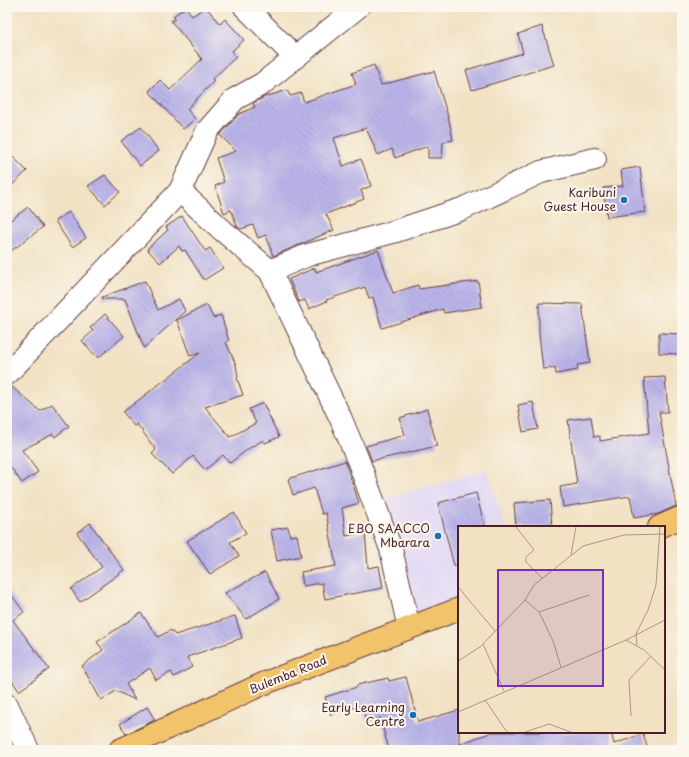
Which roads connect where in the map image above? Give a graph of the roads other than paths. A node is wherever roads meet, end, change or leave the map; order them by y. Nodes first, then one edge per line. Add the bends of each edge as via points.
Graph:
1 (245, 7) edge
2 (358, 7) edge
3 (295, 57) junction
4 (595, 159) dead end
5 (180, 191) junction
6 (270, 271) junction
7 (7, 374) edge
8 (682, 517) edge
9 (661, 526) edge
10 (458, 609) edge
11 (409, 628) junction
12 (7, 705) edge
13 (28, 750) edge
14 (120, 750) edge

1 - 3 street
2 - 3 street
3 - 5 street via 262,84 235,99 207,131
4 - 6 street via 541,172 462,209 393,232 308,255
5 - 6 street
5 - 7 street
6 - 11 street via 358,460 392,549
8 - 9 main road
10 - 11 main road, Bulemba Road
11 - 14 main road, Bulemba Road via 264,683
12 - 13 street

